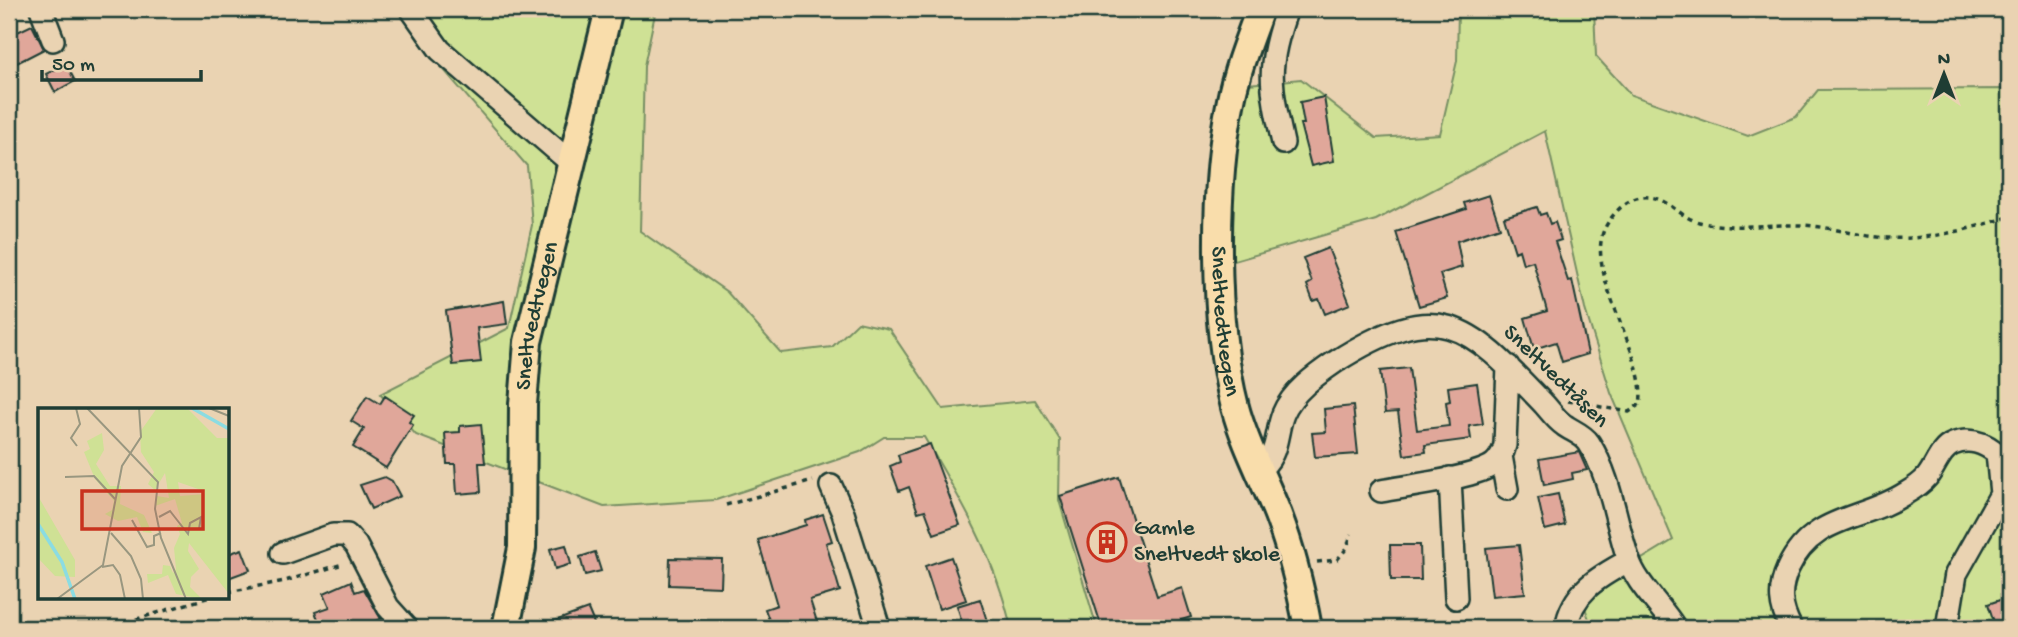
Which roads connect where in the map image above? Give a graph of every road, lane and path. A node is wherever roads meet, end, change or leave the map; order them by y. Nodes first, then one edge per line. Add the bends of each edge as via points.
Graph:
1 (41, 9) edge
2 (411, 9) edge
3 (609, 9) edge
4 (1260, 9) edge
5 (1287, 9) edge
6 (53, 40) dead end
7 (1283, 143) dead end
8 (570, 162) junction
9 (2009, 217) edge
10 (1508, 366) junction
11 (1535, 396) junction
12 (1502, 456) junction
13 (1258, 470) junction
14 (1450, 478) junction
15 (831, 486) joint
16 (1507, 489) dead end
17 (1381, 491) dead end
18 (726, 505) dead end
19 (1351, 534) dead end
20 (283, 553) dead end
21 (362, 558) junction
22 (1293, 559) junction
23 (1628, 561) junction
24 (229, 592) edge
25 (207, 598) edge
26 (1456, 598) dead end
27 (107, 628) edge
28 (407, 628) edge
29 (506, 628) edge
30 (880, 628) edge
31 (1308, 628) edge
32 (1566, 628) edge
33 (1675, 628) edge
34 (1791, 628) edge
35 (1947, 628) edge

1 - 6 street
2 - 8 street via 440,50
3 - 8 main road, Sneltvedtvegen
4 - 13 main road, Sneltvedtvegen via 1231,99 1220,200 1220,314 1225,360 1235,406
5 - 7 street via 1270,68
8 - 29 main road, Sneltvedtvegen via 528,342 522,548
9 - 11 path via 1959,233 1890,238 1803,225 1697,222 1660,198 1640,196 1622,206 1604,231 1602,266 1639,375 1640,404 1629,412
10 - 11 street, Sneltvedtåsen
10 - 12 street
10 - 13 street, Sneltvedtåsen via 1471,333 1447,325 1425,324 1384,336 1336,362 1294,396 1283,414 1274,452
11 - 23 street, Sneltvedtåsen via 1562,424 1589,441 1609,486
12 - 14 street via 1492,466
12 - 16 street
13 - 22 main road, Sneltvedtvegen
14 - 17 street
14 - 26 street
15 - 18 path via 821,480 807,482
15 - 30 street
19 - 22 path via 1337,560
20 - 21 street via 338,534 351,538
21 - 24 path
21 - 28 street via 387,607
22 - 31 main road, Sneltvedtvegen
23 - 32 street via 1585,589
23 - 33 street
25 - 27 path
34 - 35 street via 1781,607 1781,593 1784,576 1800,547 1826,526 1905,494 1927,477 1951,444 1969,440 1997,453 2001,494 1956,574

